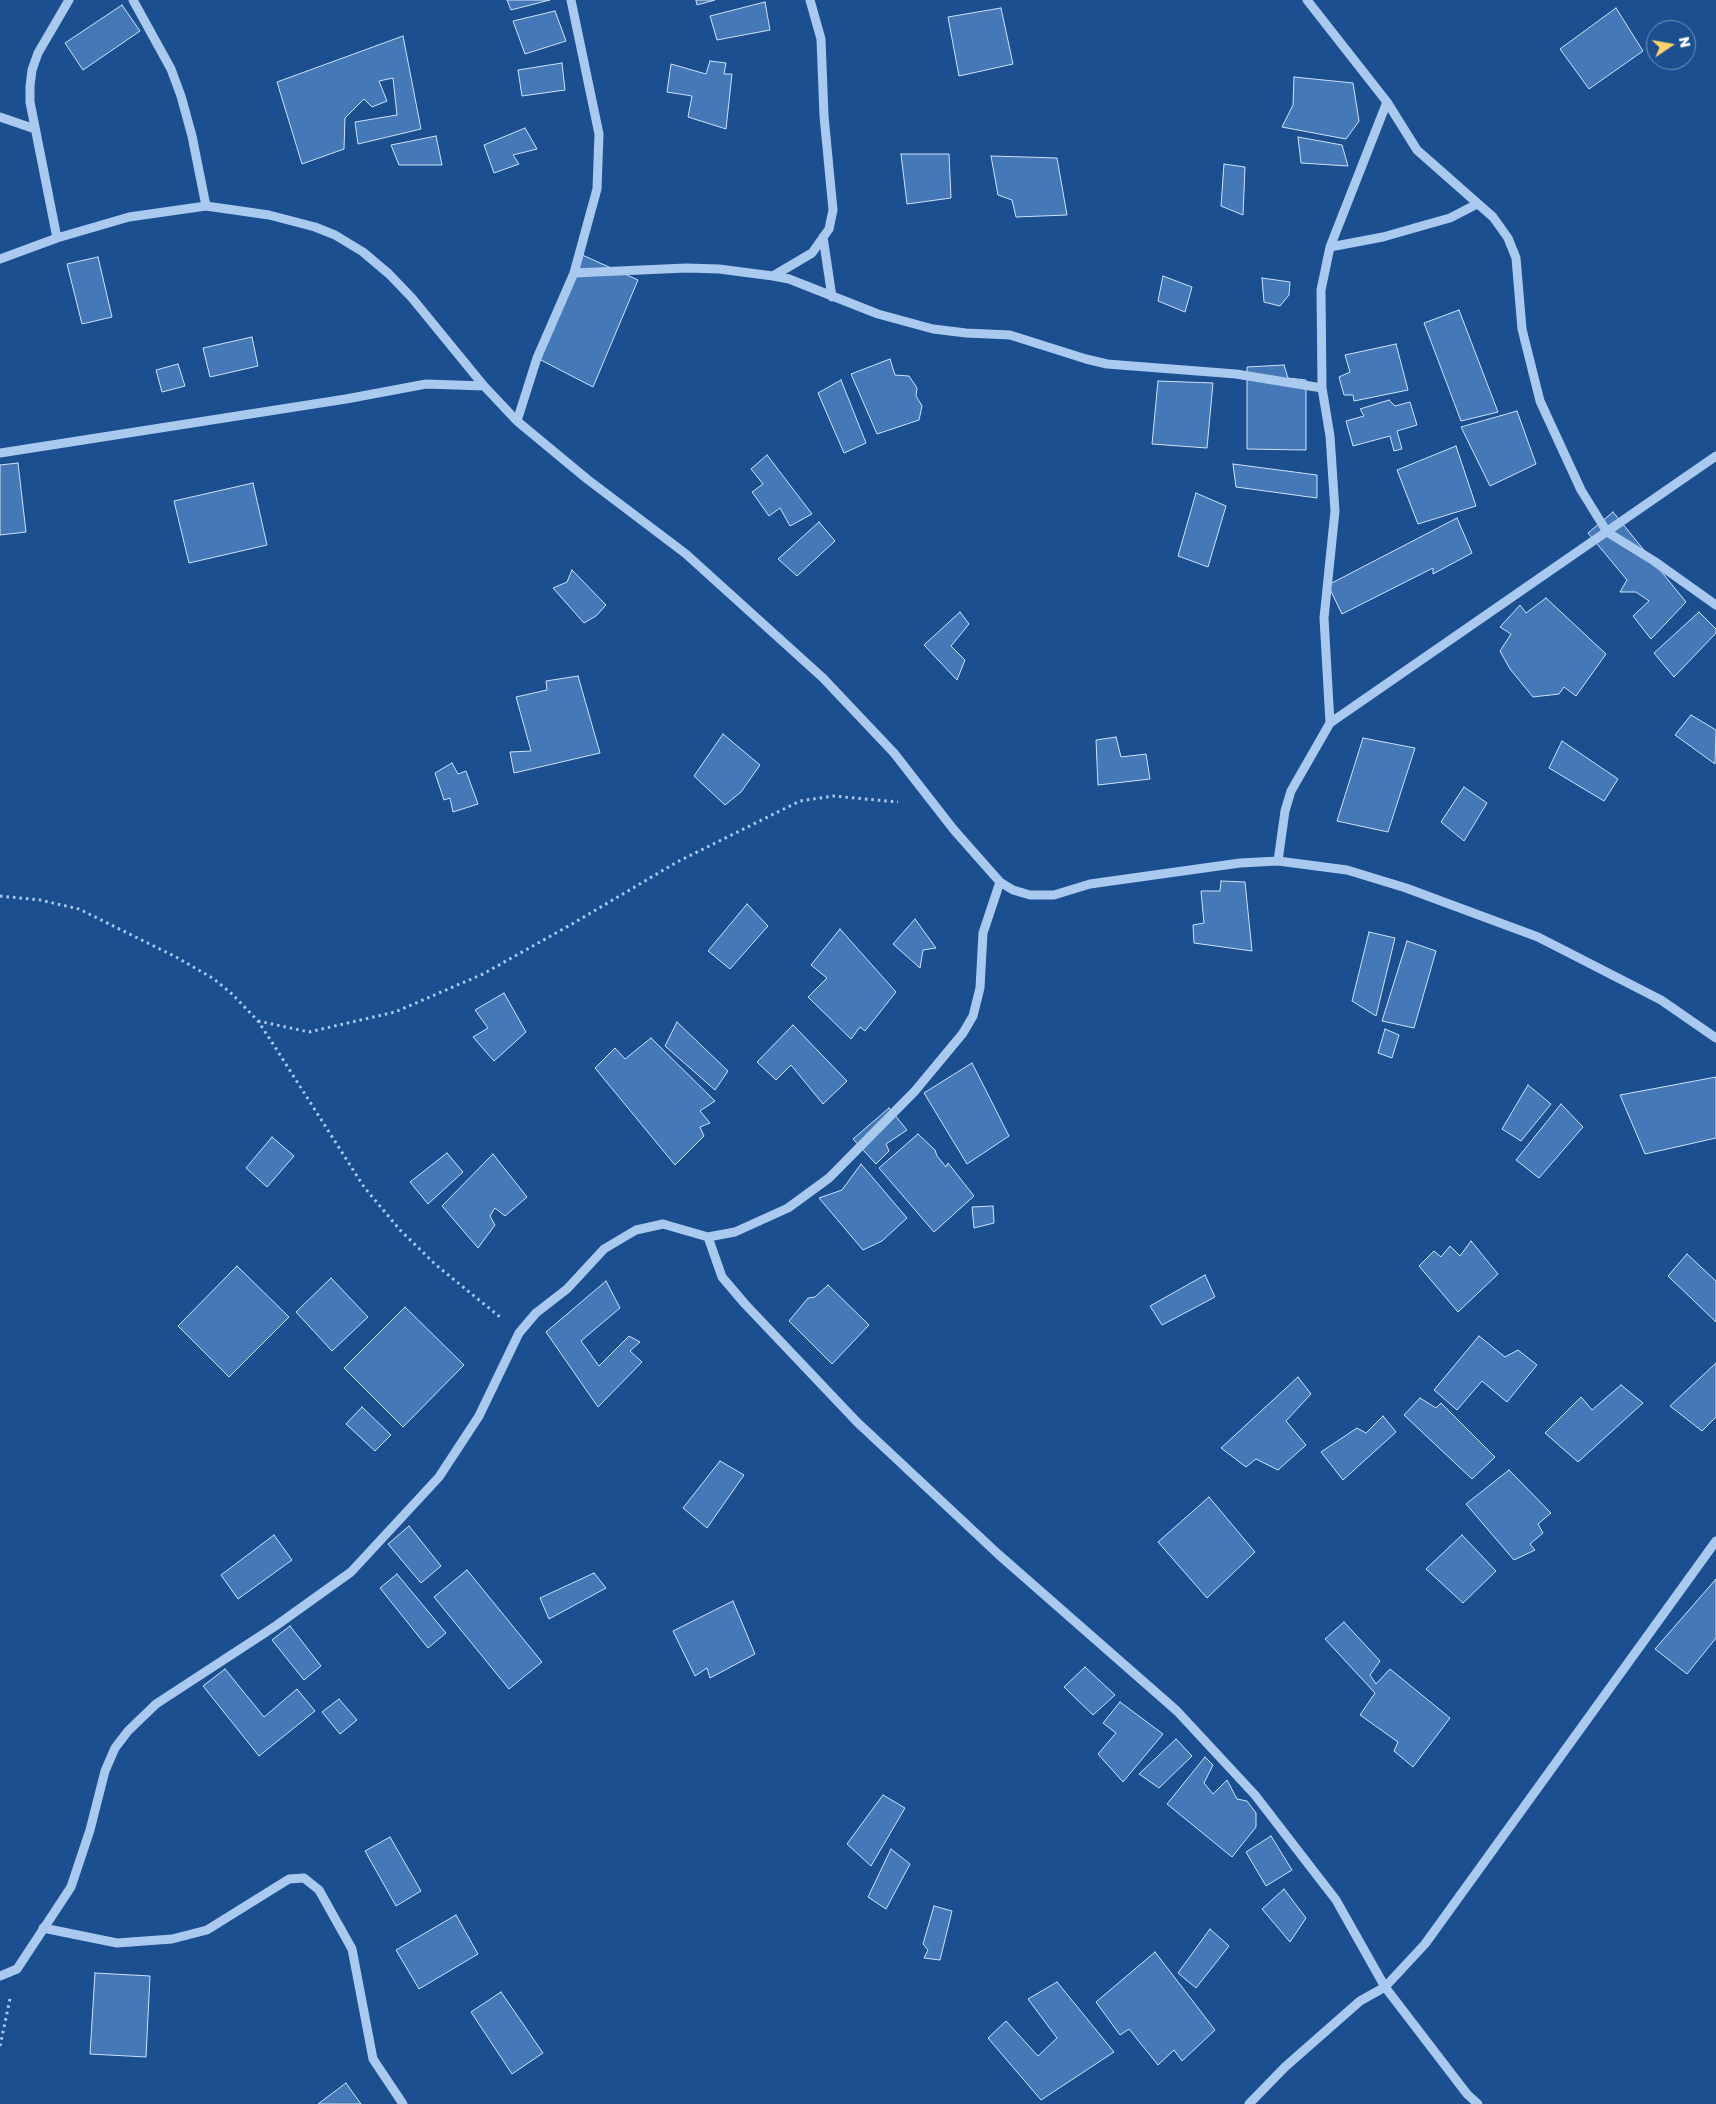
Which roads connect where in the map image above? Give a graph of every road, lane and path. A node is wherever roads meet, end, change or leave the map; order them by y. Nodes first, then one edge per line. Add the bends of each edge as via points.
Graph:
1 (69, 0) edge
2 (133, 0) edge
3 (571, 0) edge
4 (810, 0) edge
5 (1307, 0) edge
6 (1387, 102) junction
7 (0, 117) edge
8 (35, 129) junction
9 (1477, 204) junction
10 (206, 206) junction
11 (57, 238) junction
12 (823, 238) junction
13 (1330, 247) junction
14 (0, 259) edge
15 (574, 273) junction
16 (773, 276) junction
17 (832, 297) junction
18 (484, 386) junction
19 (1322, 388) junction
20 (517, 421) junction
21 (0, 453) edge
22 (1716, 456) edge
23 (1607, 532) junction
24 (1716, 605) edge
25 (1330, 723) junction
26 (937, 807) junction
27 (1278, 860) junction
28 (1000, 882) junction
29 (0, 896) edge
30 (258, 1021) junction
31 (1716, 1038) edge
32 (708, 1237) junction
33 (520, 1333) junction
34 (1716, 1541) edge
35 (43, 1928) junction
36 (17, 1969) junction
37 (0, 1976) edge
38 (1385, 1987) junction
39 (0, 2046) edge
40 (404, 2104) edge
41 (1248, 2104) edge
42 (1478, 2104) edge

1 - 8 street via 38,53 32,70 30,102
2 - 10 street via 171,69 181,96
3 - 15 street via 600,151 596,188
4 - 12 street via 821,39 833,210 829,229
5 - 6 street
6 - 9 street via 1417,150
6 - 13 street
7 - 8 street
8 - 11 street
9 - 13 street via 1425,226
9 - 23 street via 1493,217 1508,238 1516,258 1522,329 1540,401 1581,490
10 - 11 street via 129,217
10 - 18 street via 300,222 349,242 389,274 412,298
11 - 14 street
12 - 16 street via 812,253
12 - 17 street
13 - 19 street via 1321,290
15 - 16 street via 686,268
15 - 20 street via 538,358
16 - 17 street via 789,279
17 - 19 street via 933,329 1010,335 1100,362 1236,374
18 - 20 street
18 - 21 street via 426,384
19 - 25 street via 1330,436 1335,511 1324,618
20 - 26 street via 686,554 778,635 870,726
22 - 23 street
23 - 24 street
23 - 25 street
25 - 27 street via 1291,791
26 - 28 street
26 - 30 path via 839,796 805,800 677,862 517,956 422,1002 396,1012 309,1032
27 - 28 street via 1090,884 1054,895 1030,895
27 - 31 street via 1347,870 1406,888 1538,937 1661,1000
28 - 32 street via 983,933 980,988 973,1016 956,1042 914,1092 828,1178 788,1208 735,1232
29 - 30 path via 63,904 108,922 214,980
30 - 33 path via 369,1194 436,1265
32 - 33 street via 663,1224 636,1230 604,1249 567,1288 536,1313
32 - 38 street via 722,1277 851,1415 998,1554 1177,1711 1250,1789 1336,1900
33 - 35 street via 458,1451 439,1477 351,1572 162,1700 128,1730 115,1748 106,1771 70,1887
34 - 38 street via 1425,1944
35 - 36 street
35 - 40 street via 117,1943 172,1939 207,1930 289,1879 304,1878 319,1890 352,1949 373,2059
36 - 37 street
36 - 39 path
38 - 41 street via 1360,2000
38 - 42 street

